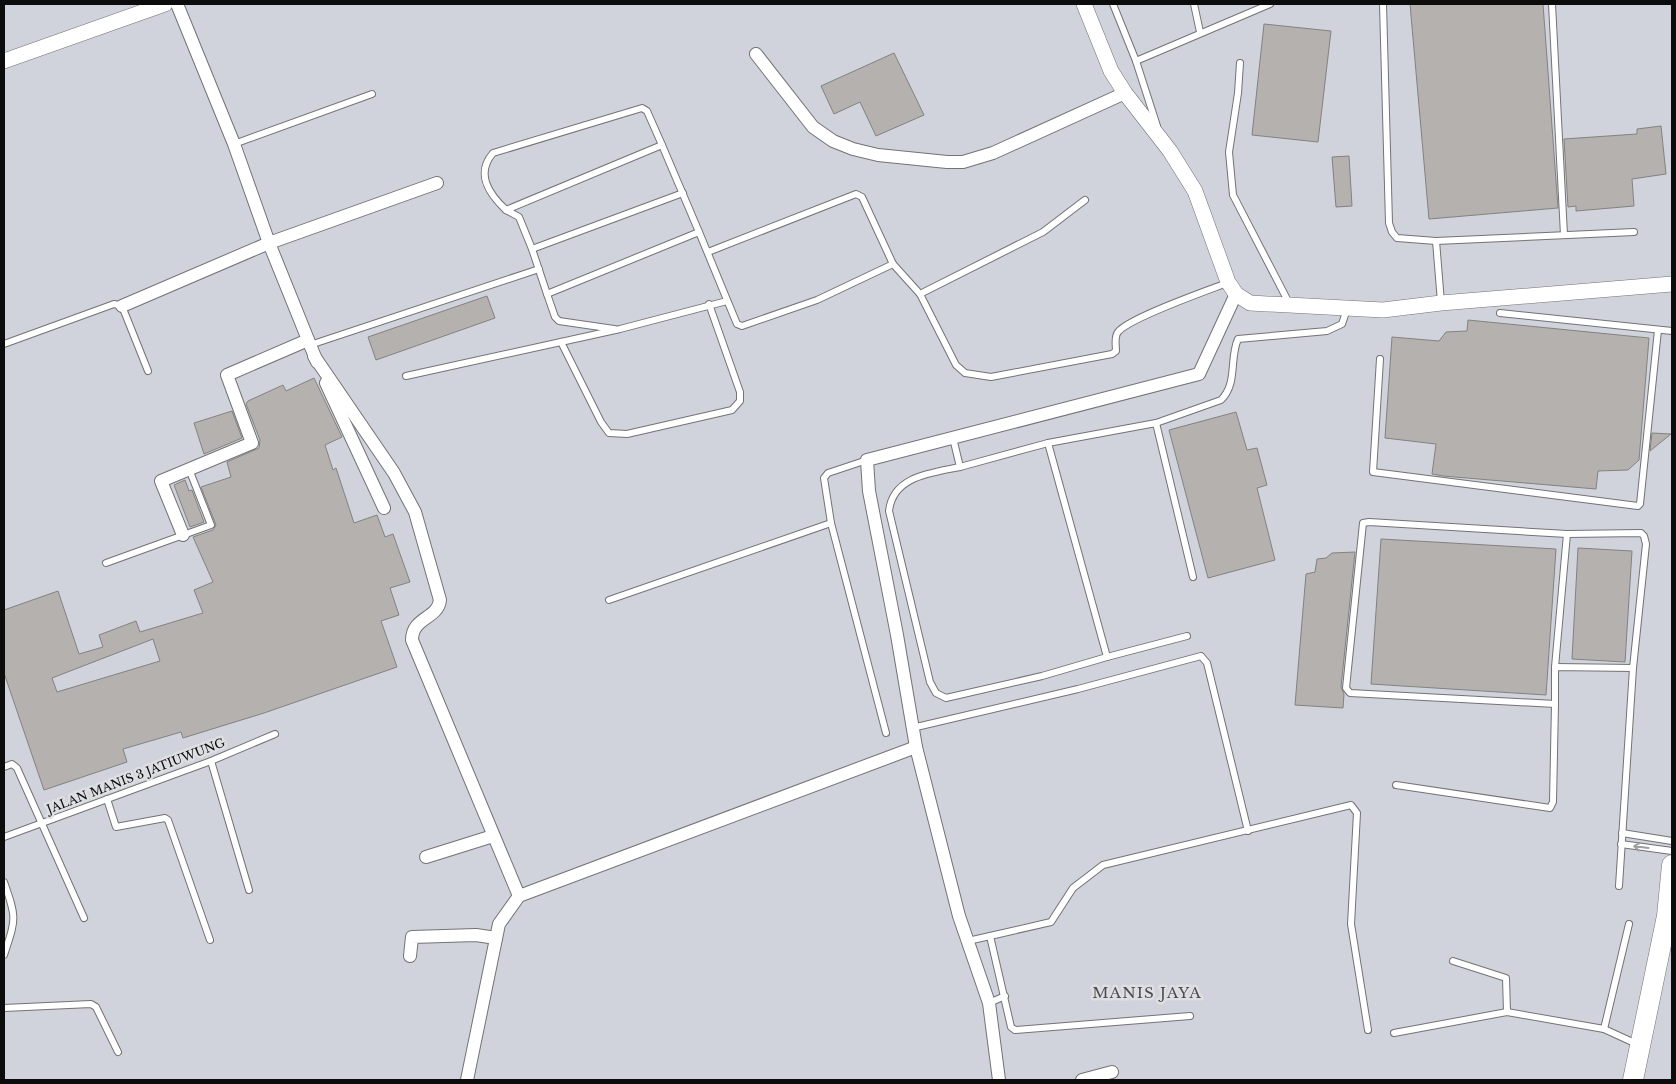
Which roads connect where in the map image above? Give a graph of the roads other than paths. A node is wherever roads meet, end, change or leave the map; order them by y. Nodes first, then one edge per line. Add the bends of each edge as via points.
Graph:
1 (165, 4) edge
2 (177, 4) edge
3 (1084, 4) edge
4 (1113, 4) edge
5 (1194, 4) edge
6 (1270, 4) edge
7 (1383, 4) edge
8 (1552, 4) edge
9 (1200, 32) junction
10 (756, 54) dead end
11 (4, 61) edge
12 (1136, 61) junction
13 (1240, 63) dead end
14 (1125, 93) junction
15 (372, 94) dead end
16 (1160, 137) junction
17 (234, 144) junction
18 (662, 145) junction
19 (436, 183) dead end
20 (683, 193) junction
21 (1085, 200) dead end
22 (506, 210) junction
23 (699, 232) junction
24 (1634, 232) dead end
25 (1564, 235) junction
26 (1436, 241) junction
27 (269, 243) junction
28 (532, 248) junction
29 (708, 252) junction
30 (893, 264) junction
31 (539, 269) junction
32 (1672, 284) edge
33 (1232, 288) junction
34 (547, 294) junction
35 (920, 294) junction
36 (727, 301) junction
37 (1441, 303) junction
38 (709, 304) junction
39 (122, 306) junction
40 (1291, 306) junction
41 (1347, 309) junction
42 (1500, 313) dead end
43 (620, 329) junction
44 (1658, 330) junction
45 (1672, 331) edge
46 (561, 342) junction
47 (4, 344) edge
48 (311, 347) junction
49 (1380, 359) dead end
50 (148, 371) dead end
51 (406, 376) dead end
52 (1156, 423) junction
53 (953, 438) junction
54 (1048, 443) junction
55 (866, 460) junction
56 (960, 467) junction
57 (188, 468) junction
58 (384, 508) dead end
59 (831, 523) junction
60 (1567, 534) junction
61 (183, 535) junction
62 (106, 563) dead end
63 (1193, 577) dead end
64 (609, 600) dead end
65 (1186, 636) dead end
66 (1107, 657) junction
67 (1555, 667) junction
68 (1633, 668) junction
69 (1555, 704) junction
70 (912, 728) junction
71 (886, 733) dead end
72 (275, 734) dead end
73 (916, 747) junction
74 (211, 761) junction
75 (4, 767) edge
76 (1396, 785) dead end
77 (107, 799) junction
78 (43, 824) junction
79 (1248, 832) junction
80 (1622, 833) junction
81 (493, 836) junction
82 (4, 837) edge
83 (1672, 841) edge
84 (1621, 844) junction
85 (1672, 851) edge
86 (426, 857) dead end
87 (1672, 865) edge
88 (4, 882) edge
89 (1619, 886) dead end
90 (249, 890) dead end
91 (518, 896) junction
92 (84, 918) dead end
93 (1629, 924) dead end
94 (990, 936) junction
95 (496, 938) junction
96 (210, 940) dead end
97 (968, 941) junction
98 (4, 955) edge
99 (410, 956) dead end
100 (1453, 961) dead end
101 (1005, 996) junction
102 (989, 1003) junction
103 (4, 1008) edge
104 (1507, 1012) junction
105 (1190, 1016) dead end
106 (1604, 1028) junction
107 (1368, 1030) dead end
108 (1394, 1033) dead end
109 (1641, 1046) junction
110 (118, 1052) dead end
111 (1112, 1072) dead end
112 (468, 1080) edge
113 (999, 1080) edge
114 (1082, 1080) edge
115 (1633, 1080) edge

1 - 11 street
2 - 17 street
3 - 14 street via 1105,58
4 - 12 lane
5 - 9 lane
6 - 9 lane
7 - 26 lane via 1390,228 1397,238
8 - 25 lane
9 - 12 lane
10 - 14 street via 814,127 834,141 878,155 963,162 993,154
12 - 16 lane
13 - 40 lane via 1229,152 1233,195
14 - 16 street
15 - 17 lane
16 - 33 street via 1195,191
17 - 27 street
18 - 20 lane
18 - 22 lane
18 - 22 lane via 647,110 642,108 493,153 486,161 483,176 494,198
19 - 27 street
20 - 23 lane
20 - 28 lane
21 - 35 lane via 1043,232
22 - 28 lane via 519,217
23 - 29 lane
23 - 34 lane
24 - 25 lane
25 - 26 lane
26 - 37 lane
27 - 39 street
27 - 48 street
28 - 31 lane
29 - 30 lane via 856,194 862,197
29 - 36 lane
30 - 35 lane
30 - 36 lane via 817,300 742,326 737,324
31 - 34 lane
31 - 48 lane
32 - 37 street
33 - 35 lane via 1148,315 1119,330 1116,351 1112,354 991,377 965,373 956,365
33 - 40 street via 1250,303
33 - 53 street via 1199,374
34 - 43 lane via 555,317 560,321
36 - 38 lane
37 - 41 street via 1384,310
38 - 43 lane
38 - 46 lane via 740,392 740,401 732,410 627,434 609,433
39 - 47 lane via 114,304
39 - 50 lane
40 - 41 street
41 - 52 lane via 1342,324 1327,331 1238,339 1229,392 1221,400
42 - 44 lane
43 - 46 lane
44 - 45 lane
44 - 49 lane via 1638,506 1373,472
46 - 51 lane
48 - 57 street via 227,375 252,444
48 - 58 street
48 - 81 street via 394,473 415,512 440,600 438,608 416,625 412,640
52 - 54 lane
52 - 63 lane
53 - 55 street
53 - 56 lane
54 - 56 lane
54 - 66 lane
55 - 59 lane via 825,475
55 - 70 street
56 - 66 lane via 923,474 904,484 891,497 889,510 930,682 936,693 946,698
57 - 61 street via 161,481
57 - 61 lane via 211,525
59 - 64 lane
59 - 71 lane
60 - 67 lane
60 - 68 lane via 1641,533 1644,536 1646,544
60 - 69 lane via 1365,522 1361,527 1346,688 1354,694
61 - 62 lane
65 - 66 lane
67 - 68 lane
67 - 69 lane
68 - 80 lane
69 - 76 lane via 1553,802 1550,808
70 - 73 street
70 - 79 lane via 1201,656 1207,663
72 - 74 lane, JALAN MANIS 3 JATIUWUNG
73 - 91 street
73 - 97 street
74 - 77 lane, JALAN MANIS 3 JATIUWUNG
74 - 90 lane
75 - 78 lane via 12,764 17,768
77 - 78 lane, JALAN MANIS 3 JATIUWUNG
77 - 96 lane via 116,827 168,820
78 - 82 lane, JALAN MANIS 3 JATIUWUNG
78 - 92 lane
79 - 94 lane via 1103,865 1073,888 1051,922
79 - 107 lane via 1348,805 1357,810 1351,924
80 - 83 lane
80 - 84 lane
81 - 86 street
81 - 91 street
85 -> 84 lane
84 - 89 lane
87 - 109 highway via 1667,916
88 - 98 lane via 14,919
91 - 95 street via 499,924
93 - 106 lane
94 - 97 lane
94 - 101 lane
95 - 99 street via 476,935 412,937
95 - 112 street
97 - 102 street
100 - 104 lane via 1506,978
101 - 102 lane
101 - 105 lane via 1011,1026 1018,1031
102 - 113 street
103 - 110 lane via 91,1004 96,1007
104 - 106 lane
104 - 108 lane
106 - 109 lane
109 - 115 highway
111 - 114 street

